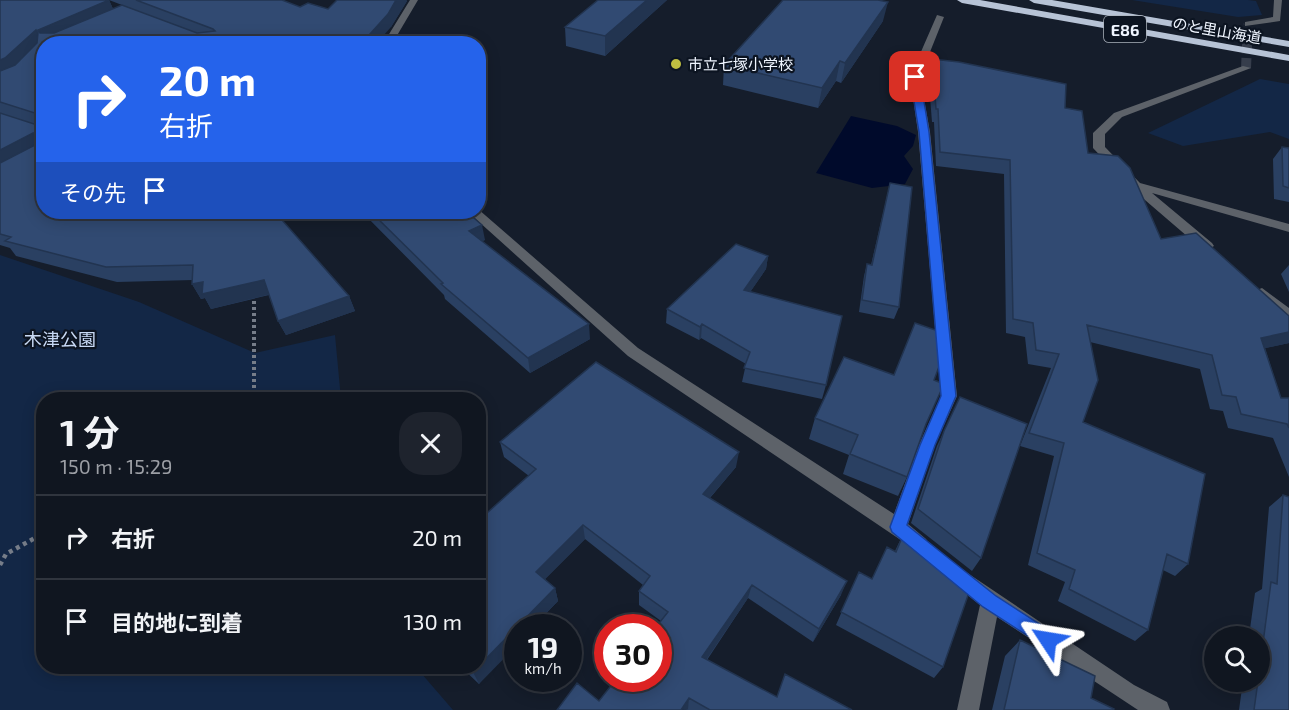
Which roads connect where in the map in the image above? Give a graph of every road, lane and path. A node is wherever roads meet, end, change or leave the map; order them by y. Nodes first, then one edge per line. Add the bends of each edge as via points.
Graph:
1 (414, 0) edge
2 (962, 0) edge
3 (1034, 0) edge
4 (1278, 0) edge
5 (940, 17) dead end
6 (1248, 24) dead end
7 (392, 36) edge
8 (1289, 44) edge
9 (1289, 58) edge
10 (1246, 68) dead end
11 (1135, 184) junction
12 (482, 219) edge
13 (1289, 228) edge
14 (1217, 254) edge
15 (1253, 285) edge
16 (254, 294) edge
17 (1289, 316) edge
18 (254, 392) edge
19 (898, 527) junction
20 (36, 537) edge
21 (0, 565) edge
22 (990, 602) junction
23 (968, 710) edge
24 (1159, 710) edge

1 - 7 street
2 - 9 highway, のと里山海道 / E86
3 - 8 highway, のと里山海道 / E86
4 - 6 street via 1277,20
5 - 19 street via 915,77 924,132 949,396
10 - 11 street via 1118,115 1107,124 1099,133 1099,148
11 - 13 street
11 - 14 street
12 - 19 street via 633,352
15 - 17 street
16 - 18 path
19 - 22 street
20 - 21 path via 6,554
22 - 23 street
22 - 24 street

